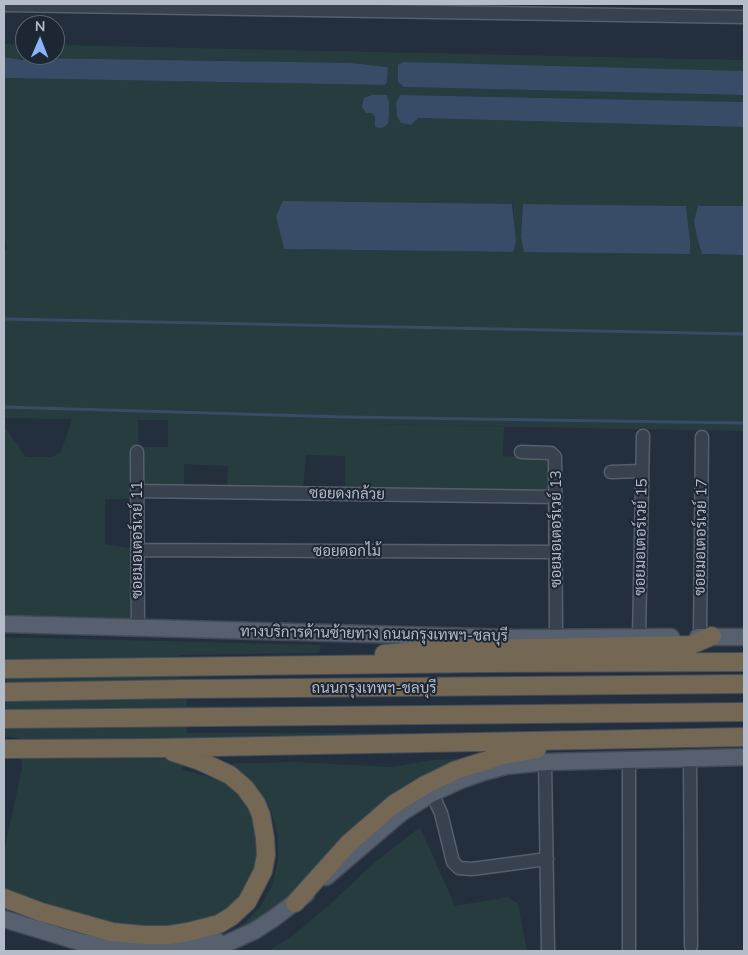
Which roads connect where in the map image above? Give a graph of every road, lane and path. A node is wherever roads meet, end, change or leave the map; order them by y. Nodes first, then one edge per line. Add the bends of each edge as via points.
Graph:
1 (4, 5) edge
2 (744, 17) edge
3 (643, 436) dead end
4 (702, 437) dead end
5 (137, 452) dead end
6 (521, 452) dead end
7 (642, 471) junction
8 (611, 472) dead end
9 (138, 491) junction
10 (556, 497) junction
11 (138, 550) junction
12 (556, 552) junction
13 (4, 624) edge
14 (138, 628) junction
15 (706, 636) junction
16 (639, 637) junction
17 (744, 637) edge
18 (556, 638) junction
19 (744, 662) edge
20 (484, 663) junction
21 (287, 667) junction
22 (4, 669) edge
23 (744, 684) edge
24 (652, 686) junction
25 (4, 692) edge
26 (744, 712) edge
27 (4, 719) edge
28 (744, 737) edge
29 (597, 739) junction
30 (161, 748) junction
31 (4, 749) edge
32 (744, 756) edge
33 (690, 758) junction
34 (629, 759) junction
35 (546, 762) junction
36 (432, 794) junction
37 (547, 859) junction
38 (4, 898) edge
39 (295, 903) junction
40 (4, 919) edge
41 (241, 938) junction
42 (691, 946) dead end
43 (221, 949) edge
44 (204, 951) edge
45 (548, 951) edge
46 (628, 951) edge

1 - 2 street
3 - 7 street, ซอยมอเตอร์เวย์ 15
4 - 15 street, ซอยมอเตอร์เวย์ 17
5 - 9 street, ซอยมอเตอร์เวย์ 11
6 - 10 street, ซอยมอเตอร์เวย์ 13 via 554,454
7 - 8 street
7 - 16 street, ซอยมอเตอร์เวย์ 15
9 - 10 street, ซอยดงกล้วย
9 - 11 street, ซอยมอเตอร์เวย์ 11
10 - 12 street, ซอยมอเตอร์เวย์ 13
11 - 12 street, ซอยดอกไม้
11 - 14 street, ซอยมอเตอร์เวย์ 11
12 - 18 street, ซอยมอเตอร์เวย์ 13
13 - 14 main road, ทางบริการด้านซ้ายทาง ถนนกรุงเทพฯ-ชลบุรี
14 - 18 main road, ทางบริการด้านซ้ายทาง ถนนกรุงเทพฯ-ชลบุรี
15 - 16 main road, ทางบริการด้านซ้ายทาง ถนนกรุงเทพฯ-ชลบุรี
15 - 17 main road, ทางบริการด้านซ้ายทาง ถนนกรุงเทพฯ-ชลบุรี
15 - 21 highway via 691,645 429,650
16 - 18 main road, ทางบริการด้านซ้ายทาง ถนนกรุงเทพฯ-ชลบุรี
19 - 20 highway
20 - 21 highway
20 - 24 highway via 541,675 628,678 645,681
21 - 22 highway
23 - 24 highway, ถนนกรุงเทพฯ-ชลบุรี
24 - 25 highway, ถนนกรุงเทพฯ-ชลบุรี
26 - 27 highway, ถนนกรุงเทพฯ-ชลบุรี
28 - 29 highway
29 - 30 highway
29 - 39 highway via 480,761 425,785 394,804 361,832
30 - 31 highway
30 - 38 highway via 230,775 256,803 266,838 266,856 263,872 247,902 219,924 169,935 143,935 112,932
32 - 33 main road
33 - 34 main road
33 - 42 street
34 - 35 main road
34 - 46 street
35 - 36 main road via 484,772
35 - 37 street
36 - 37 street via 441,813 453,862 459,868
36 - 39 main road via 401,813
37 - 45 street
39 - 41 main road
40 - 41 main road via 80,942 110,946 142,948
41 - 43 main road
43 - 44 main road

